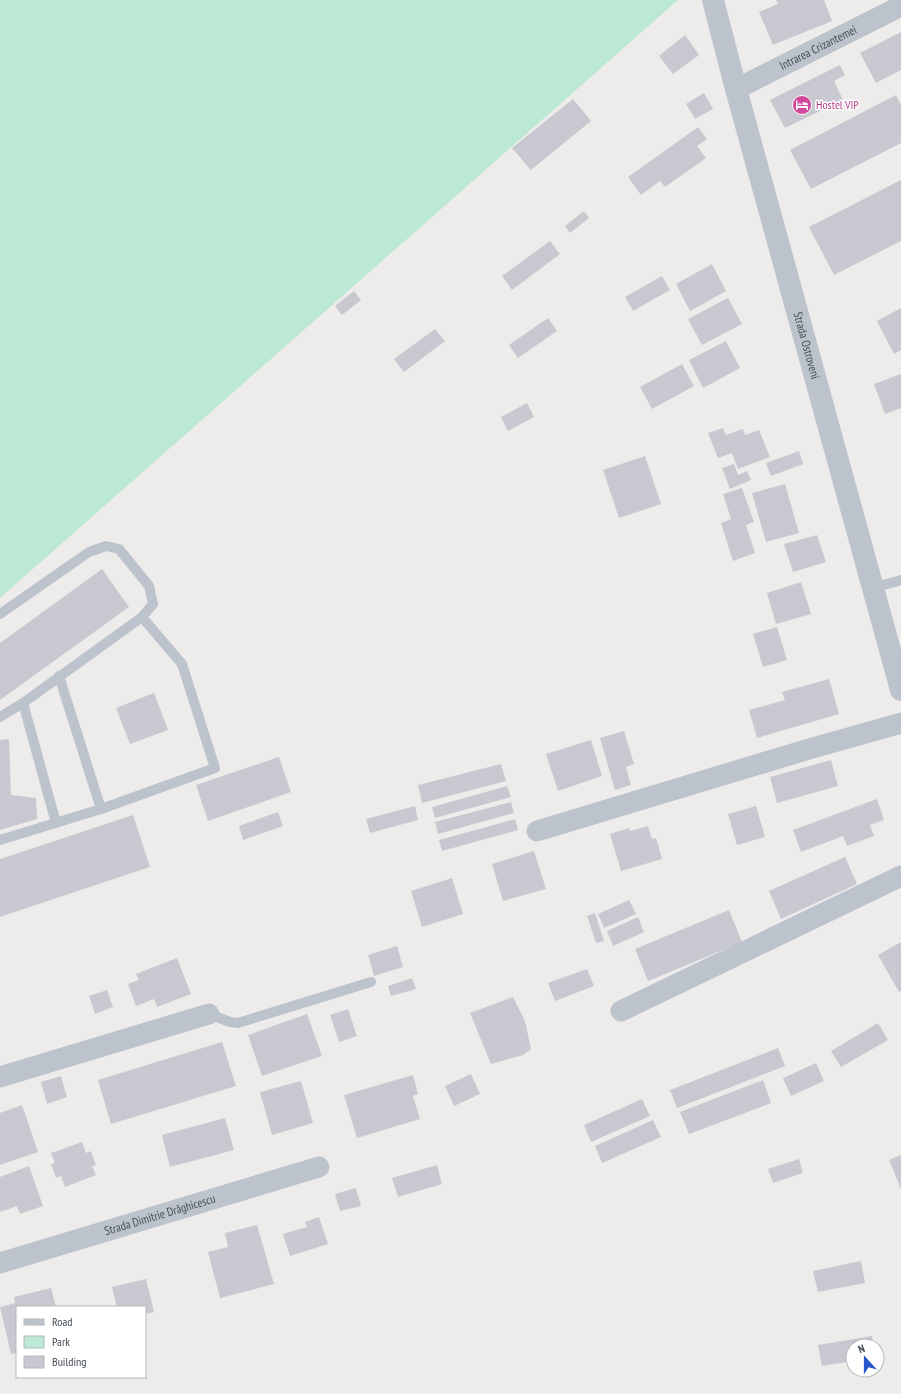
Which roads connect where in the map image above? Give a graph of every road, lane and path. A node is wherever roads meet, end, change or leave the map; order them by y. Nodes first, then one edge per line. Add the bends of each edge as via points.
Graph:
1 (713, 0) edge
2 (901, 6) edge
3 (736, 89) junction
4 (901, 580) edge
5 (873, 588) junction
6 (0, 614) edge
7 (142, 617) junction
8 (59, 676) junction
9 (901, 690) edge
10 (23, 703) junction
11 (0, 717) edge
12 (901, 723) edge
13 (102, 809) junction
14 (56, 823) junction
15 (537, 831) dead end
16 (0, 840) edge
17 (901, 876) edge
18 (371, 982) dead end
19 (621, 1011) dead end
20 (209, 1014) joint
21 (0, 1077) edge
22 (319, 1167) dead end
23 (0, 1263) edge

1 - 3 street, Strada Ostroveni
2 - 3 street, Intrarea Crizantemei
3 - 5 street, Strada Ostroveni
4 - 5 lane
5 - 9 street, Strada Ostroveni
6 - 7 lane via 90,552 106,546 119,549 149,586 153,604
7 - 8 lane
7 - 13 lane via 182,664 215,768
8 - 10 lane
8 - 13 lane
10 - 11 lane
10 - 14 lane
12 - 15 street
13 - 14 lane
14 - 16 lane
17 - 19 street
18 - 20 lane via 238,1023
20 - 21 street
22 - 23 street, Strada Dimitrie Drăghicescu

